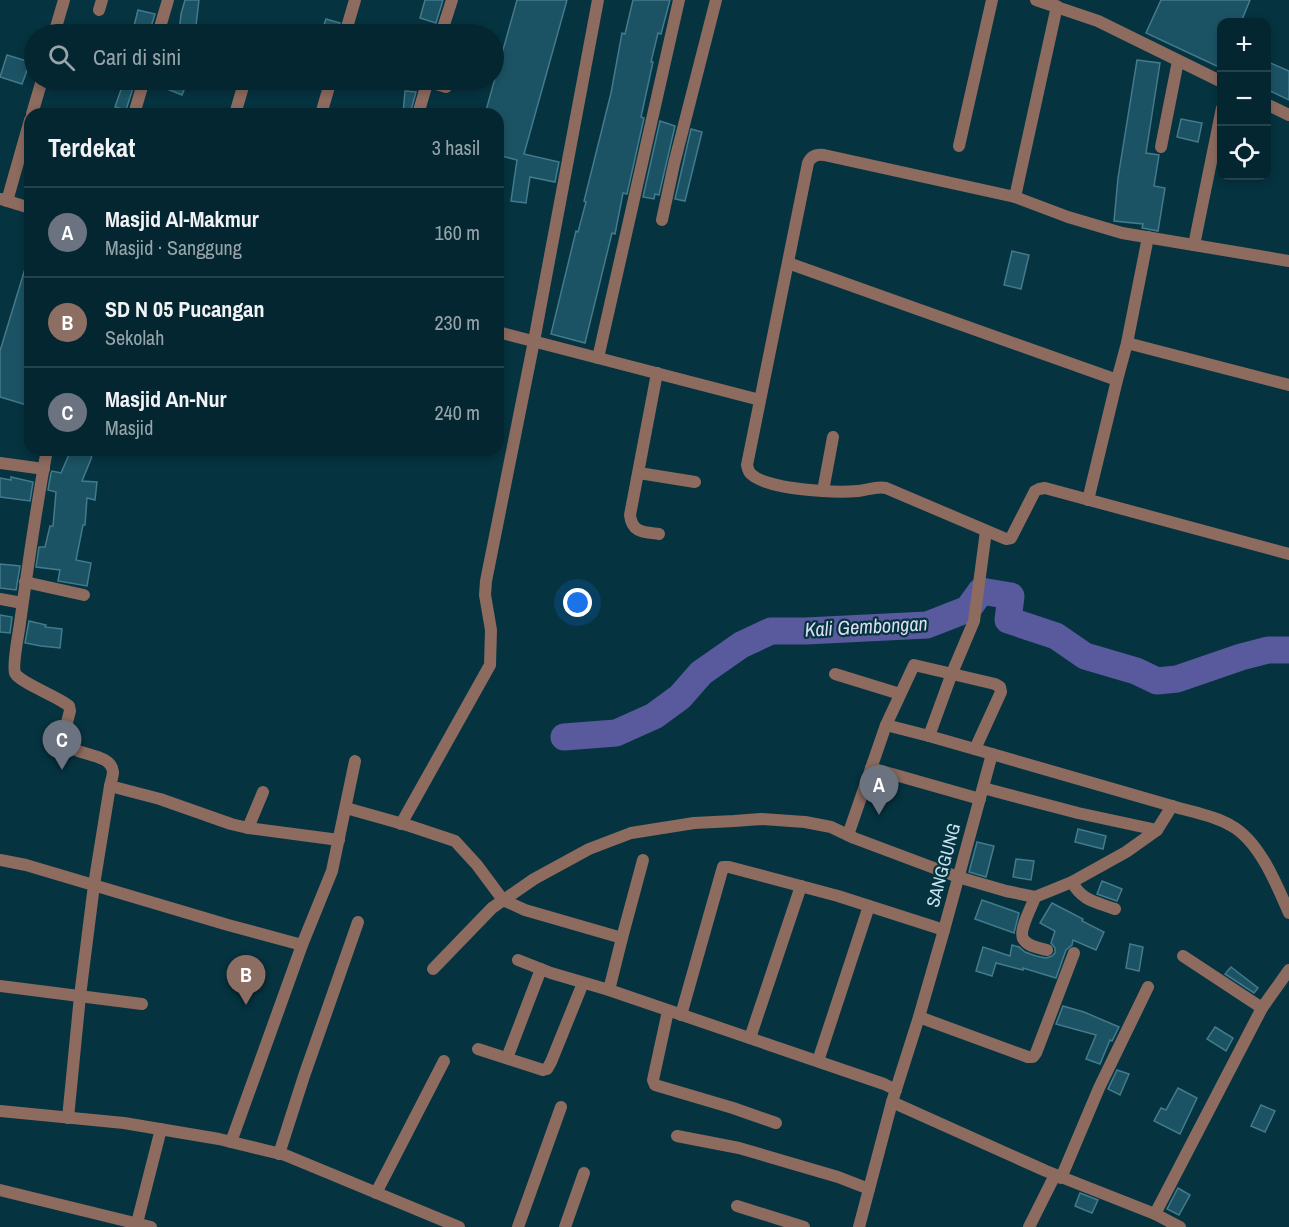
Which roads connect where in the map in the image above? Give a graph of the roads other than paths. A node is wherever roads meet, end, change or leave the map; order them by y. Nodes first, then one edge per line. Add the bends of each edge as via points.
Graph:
1 (64, 0) edge
2 (168, 0) edge
3 (355, 0) edge
4 (452, 0) edge
5 (598, 0) edge
6 (679, 0) edge
7 (716, 0) edge
8 (992, 0) edge
9 (1036, 0) edge
10 (1057, 6) junction
11 (57, 24) edge
12 (161, 24) edge
13 (348, 24) edge
14 (444, 24) edge
15 (1178, 61) junction
16 (1217, 80) edge
17 (39, 90) edge
18 (141, 90) edge
19 (242, 90) edge
20 (328, 90) edge
21 (424, 90) edge
22 (1271, 107) edge
23 (34, 108) edge
24 (136, 108) edge
25 (237, 108) edge
26 (323, 108) edge
27 (419, 108) edge
28 (1289, 116) edge
29 (1217, 126) edge
30 (24, 138) edge
31 (959, 146) dead end
32 (1161, 147) dead end
33 (1015, 197) junction
34 (4, 200) edge
35 (24, 206) edge
36 (662, 220) dead end
37 (1148, 237) junction
38 (1194, 245) junction
39 (1289, 261) edge
40 (788, 263) junction
41 (504, 334) edge
42 (534, 341) junction
43 (1127, 343) junction
44 (598, 358) junction
45 (657, 373) junction
46 (1117, 380) junction
47 (1289, 385) edge
48 (759, 400) junction
49 (833, 436) dead end
50 (46, 456) edge
51 (0, 463) edge
52 (44, 469) junction
53 (639, 472) junction
54 (695, 482) dead end
55 (823, 491) junction
56 (1088, 500) junction
57 (986, 531) junction
58 (659, 534) dead end
59 (1289, 554) edge
60 (25, 582) junction
61 (84, 595) dead end
62 (0, 598) edge
63 (22, 603) junction
64 (952, 673) junction
65 (835, 674) dead end
66 (900, 694) junction
67 (886, 726) junction
68 (929, 736) junction
69 (975, 748) junction
70 (992, 754) junction
71 (355, 761) dead end
72 (871, 768) junction
73 (110, 786) junction
74 (263, 792) dead end
75 (982, 793) junction
76 (1172, 806) junction
77 (346, 808) junction
78 (401, 824) junction
79 (248, 828) junction
80 (1157, 830) junction
81 (848, 835) junction
82 (339, 840) junction
83 (0, 860) edge
84 (643, 860) dead end
85 (958, 877) junction
86 (1072, 882) junction
87 (94, 885) junction
88 (801, 886) junction
89 (1035, 897) junction
90 (503, 900) junction
91 (868, 906) junction
92 (1115, 909) dead end
93 (1289, 914) edge
94 (358, 922) dead end
95 (944, 930) junction
96 (622, 938) junction
97 (302, 945) junction
98 (1047, 950) dead end
99 (1074, 953) dead end
100 (1183, 956) dead end
101 (518, 960) dead end
102 (433, 969) dead end
103 (541, 969) junction
104 (1289, 970) edge
105 (583, 983) junction
106 (0, 986) edge
107 (1148, 987) dead end
108 (609, 990) junction
109 (80, 996) junction
110 (142, 1004) dead end
111 (1262, 1008) junction
112 (668, 1011) junction
113 (681, 1015) junction
114 (919, 1017) junction
115 (750, 1038) junction
116 (478, 1049) dead end
117 (507, 1058) junction
118 (444, 1061) dead end
119 (818, 1061) junction
120 (894, 1096) junction
121 (561, 1107) dead end
122 (0, 1111) edge
123 (68, 1118) junction
124 (776, 1123) dead end
125 (161, 1129) junction
126 (676, 1136) dead end
127 (231, 1142) junction
128 (287, 1156) junction
129 (584, 1173) dead end
130 (1058, 1176) junction
131 (869, 1189) junction
132 (0, 1190) edge
133 (376, 1193) junction
134 (737, 1206) dead end
135 (1155, 1214) junction
136 (137, 1225) edge
137 (152, 1227) edge
138 (459, 1227) edge
139 (518, 1227) edge
140 (565, 1227) edge
141 (804, 1227) edge
142 (859, 1227) edge
143 (1029, 1227) edge
144 (1180, 1227) edge

1 - 11 street
2 - 12 street
3 - 13 street
4 - 14 street
5 - 42 street
6 - 44 street
7 - 36 street
8 - 31 street
9 - 10 street
10 - 15 street via 1098,21
10 - 33 street
15 - 16 street
15 - 32 street
17 - 23 street
18 - 24 street
19 - 25 street
20 - 26 street
21 - 27 street
22 - 28 street
29 - 38 street
30 - 34 street
33 - 37 street via 1103,228
33 - 40 street via 818,154 808,163
34 - 35 street
37 - 38 street
37 - 43 street
38 - 39 street
40 - 46 street
40 - 48 street
41 - 42 street
42 - 44 street
42 - 78 street via 486,581 490,665
43 - 46 street
43 - 47 street
44 - 45 street
45 - 48 street
45 - 53 street
46 - 56 street
48 - 55 street via 747,461 749,471 767,483
49 - 55 street
50 - 52 street
51 - 52 street
52 - 60 street
53 - 54 street
53 - 58 street via 631,523 635,528
55 - 57 street via 886,488
56 - 57 street via 1039,489 1010,538
56 - 59 street
57 - 64 street via 974,621
60 - 61 street
60 - 63 street
62 - 63 street
63 - 73 street via 14,671 69,706 67,744 109,763 113,774
64 - 66 street via 914,664
64 - 68 street
64 - 69 street via 1001,689
65 - 66 street
66 - 67 street
67 - 68 street
67 - 72 street
68 - 69 street
69 - 70 street
70 - 75 street, SANGGUNG
70 - 76 street
71 - 77 street
72 - 75 street
72 - 81 street
73 - 79 street
73 - 87 street
74 - 79 street
75 - 80 street
75 - 85 street, SANGGUNG
76 - 80 street
76 - 93 street via 1240,831 1268,868
77 - 78 street
77 - 82 street
78 - 90 street via 455,841
79 - 82 street
80 - 86 street
81 - 85 street
81 - 90 street via 805,822 761,819 694,823 631,833 589,849
82 - 97 street via 332,871
83 - 87 street
84 - 96 street
85 - 89 street
85 - 95 street, SANGGUNG
86 - 89 street
86 - 92 street via 1084,897
87 - 97 street
87 - 109 street
88 - 91 street
88 - 113 street via 723,867
88 - 115 street
89 - 98 street via 1021,935 1029,944
90 - 96 street
90 - 102 street
91 - 95 street
91 - 119 street
94 - 128 street via 304,1076
95 - 114 street, SANGGUNG
96 - 108 street
97 - 127 street
99 - 114 street via 1033,1057
100 - 111 street
101 - 103 street
103 - 105 street
103 - 117 street
104 - 111 street
105 - 108 street
105 - 117 street via 549,1068 543,1070
106 - 109 street
107 - 130 street
108 - 112 street
109 - 110 street
109 - 123 street
111 - 135 street
112 - 113 street
112 - 124 street via 655,1085
113 - 115 street
114 - 120 street, SANGGUNG
115 - 119 street
116 - 117 street
118 - 133 street
119 - 120 street
120 - 130 street
120 - 131 street, SANGGUNG
121 - 139 street
122 - 123 street
123 - 125 street
125 - 127 street
125 - 136 street
126 - 131 street via 739,1148
127 - 128 street
128 - 133 street
129 - 140 street
130 - 135 street
130 - 143 street
131 - 142 street, SANGGUNG
132 - 136 street
133 - 138 street
134 - 141 street
135 - 144 street
136 - 137 street

